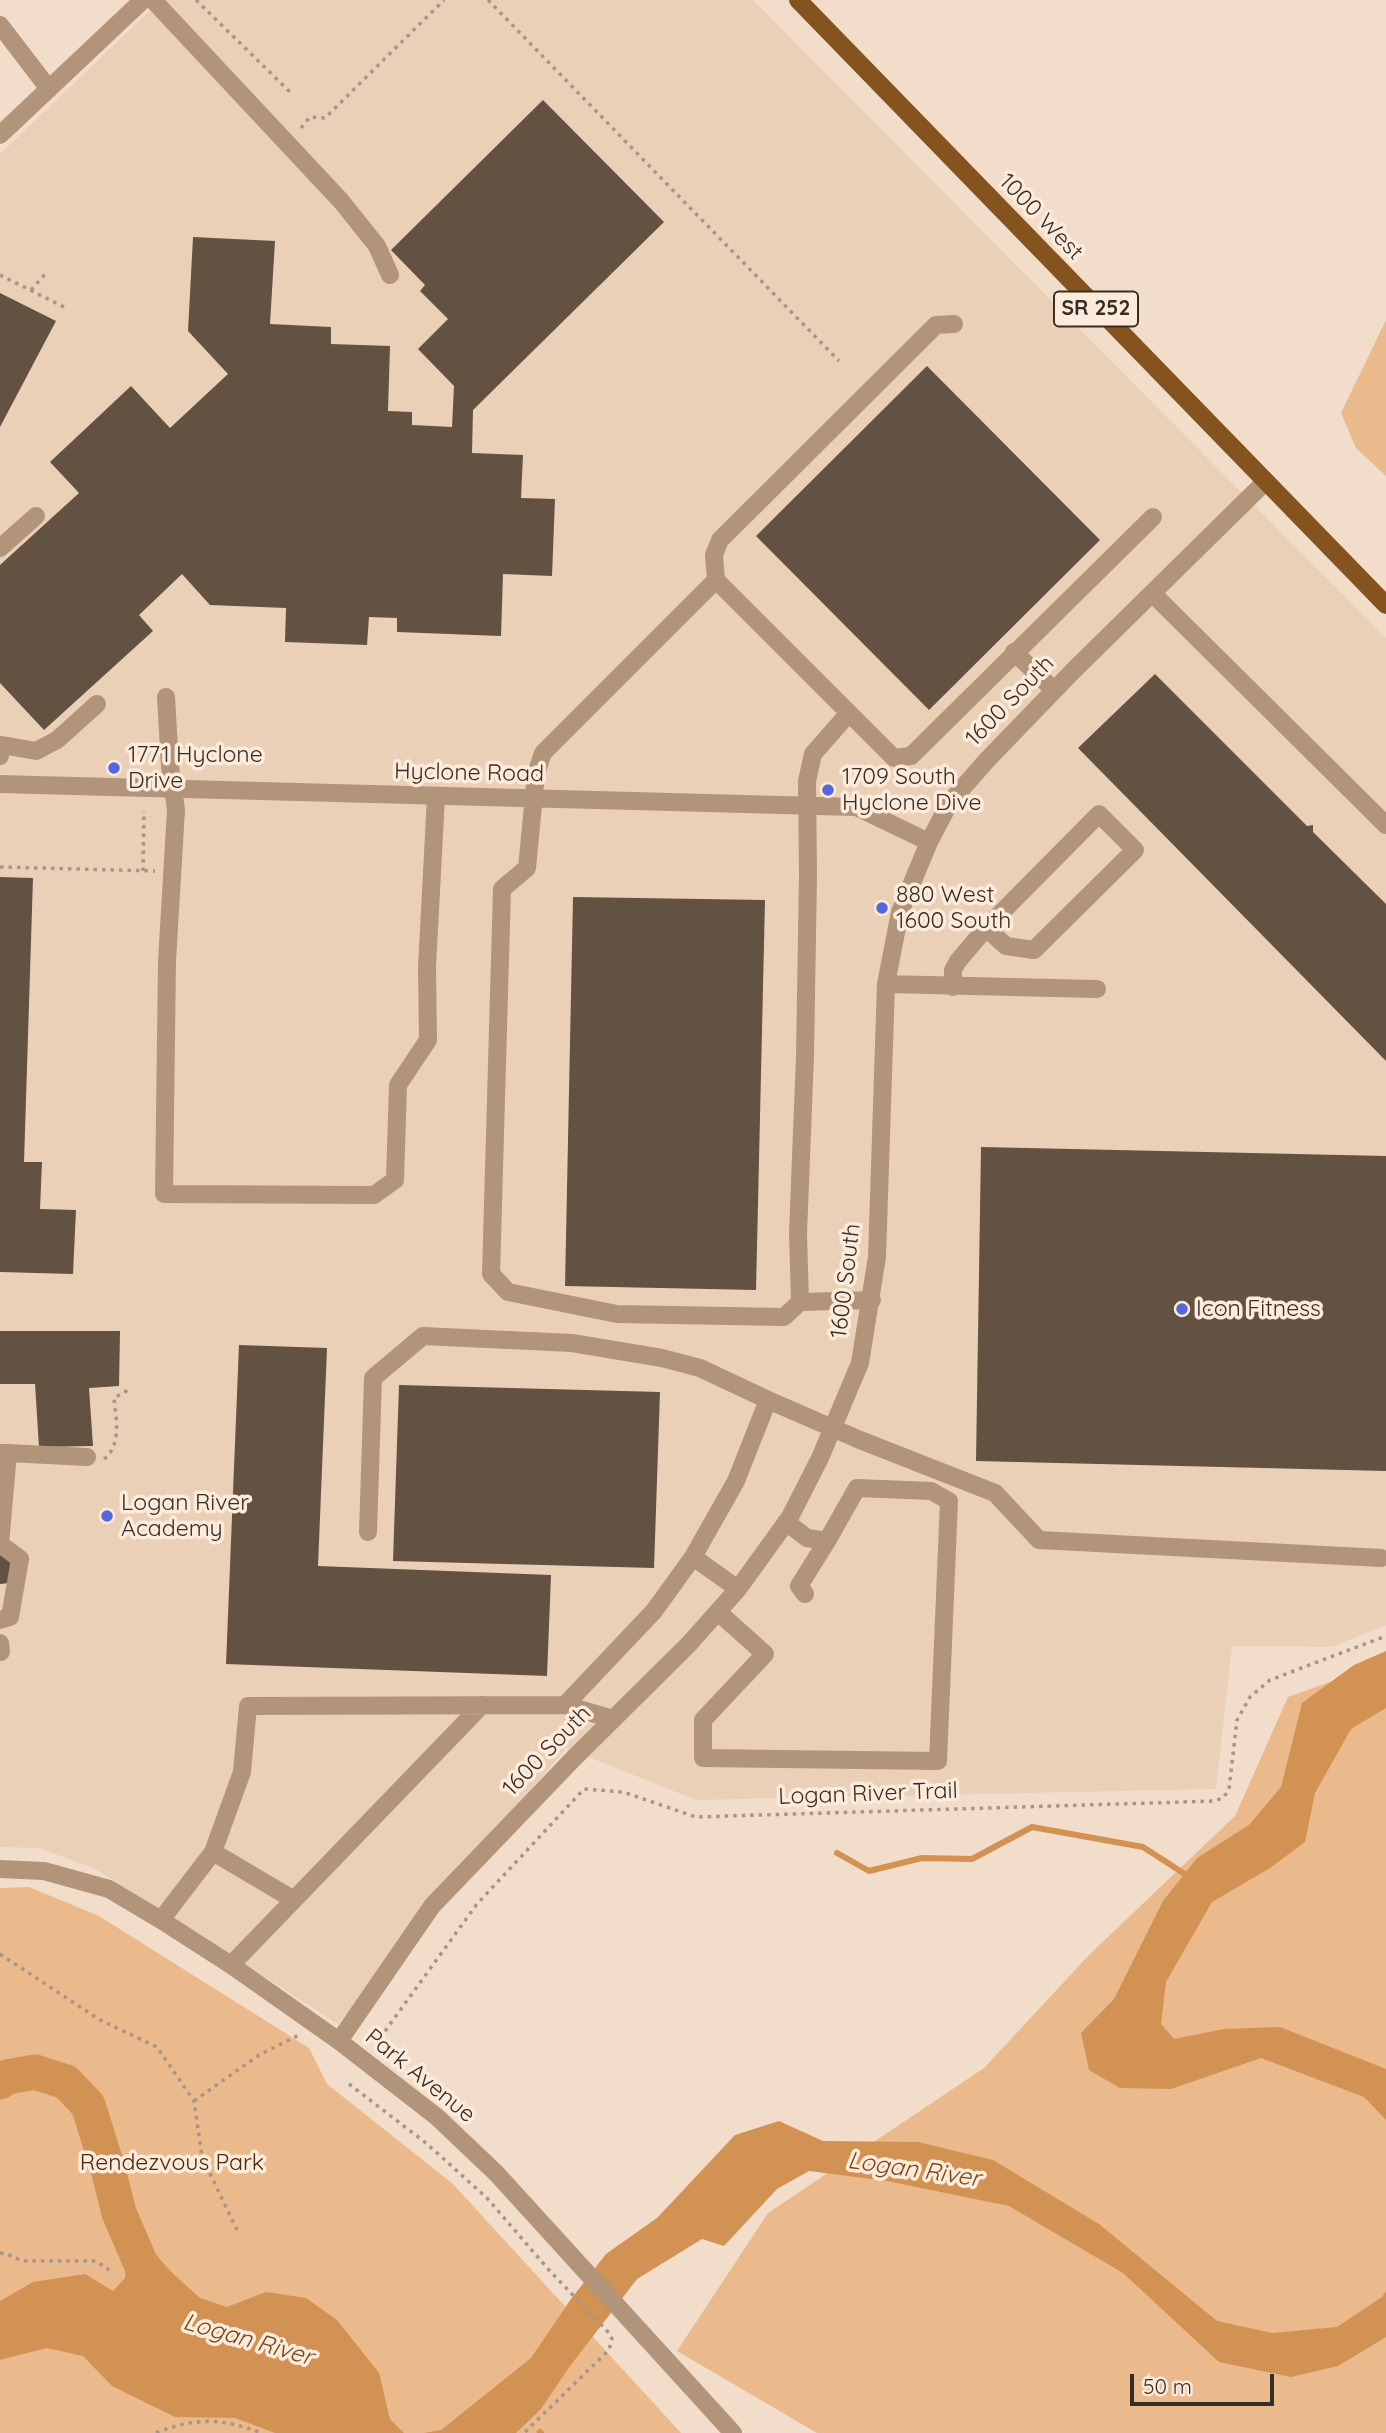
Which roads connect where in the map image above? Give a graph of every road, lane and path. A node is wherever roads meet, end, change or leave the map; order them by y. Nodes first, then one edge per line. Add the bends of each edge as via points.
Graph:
1 (143, 0) edge
2 (153, 0) edge
3 (196, 0) edge
4 (444, 0) edge
5 (488, 0) edge
6 (790, 0) edge
7 (803, 6) edge
8 (0, 25) edge
9 (49, 89) junction
10 (292, 93) dead end
11 (301, 128) dead end
12 (0, 135) edge
13 (48, 271) dead end
14 (0, 275) edge
15 (390, 275) dead end
16 (31, 290) junction
17 (68, 309) dead end
18 (954, 324) dead end
19 (839, 361) dead end
20 (1265, 482) junction
21 (37, 516) dead end
22 (1153, 517) dead end
23 (0, 548) edge
24 (716, 580) junction
25 (1153, 594) junction
26 (1386, 605) edge
27 (1014, 652) junction
28 (1054, 690) junction
29 (166, 697) dead end
30 (97, 704) dead end
31 (849, 713) junction
32 (1, 748) edge
33 (0, 785) edge
34 (174, 790) junction
35 (436, 797) junction
36 (535, 799) junction
37 (808, 806) junction
38 (144, 811) dead end
39 (1386, 825) edge
40 (929, 842) junction
41 (0, 867) edge
42 (143, 871) junction
43 (172, 872) junction
44 (986, 928) junction
45 (886, 984) junction
46 (953, 987) junction
47 (1097, 989) dead end
48 (872, 1300) junction
49 (800, 1302) junction
50 (130, 1390) dead end
51 (768, 1401) junction
52 (833, 1428) junction
53 (4, 1453) edge
54 (87, 1457) joint
55 (786, 1522) junction
56 (368, 1532) dead end
57 (827, 1541) junction
58 (693, 1557) junction
59 (1381, 1558) dead end
60 (738, 1589) junction
61 (805, 1594) dead end
62 (718, 1612) junction
63 (0, 1620) edge
64 (1386, 1636) edge
65 (482, 1705) junction
66 (565, 1705) junction
67 (612, 1719) junction
68 (213, 1852) junction
69 (0, 1869) edge
70 (294, 1899) junction
71 (161, 1920) junction
72 (0, 1954) edge
73 (231, 1965) junction
74 (317, 2026) junction
75 (380, 2038) dead end
76 (339, 2041) junction
77 (349, 2084) dead end
78 (194, 2101) junction
79 (237, 2230) dead end
80 (0, 2253) edge
81 (109, 2270) dead end
82 (156, 2433) edge
83 (262, 2433) edge
84 (524, 2433) edge
85 (733, 2433) edge

1 - 9 street
2 - 15 street via 341,201 377,246
3 - 10 path
4 - 11 path via 325,118 310,117
5 - 19 path
6 - 7 main road, 1000 West / SR 252
7 - 20 main road, 1000 West / SR 252
8 - 9 street
9 - 12 street
13 - 16 path
14 - 16 path
16 - 17 path
18 - 24 street via 936,325 720,540
20 - 25 street, 1600 South
20 - 26 main road, 1000 West / SR 252
21 - 23 street
22 - 27 street
24 - 31 street
24 - 36 street via 543,753
25 - 28 street, 1600 South
25 - 39 street
27 - 28 street
27 - 31 street via 911,756 894,758
28 - 40 street, 1600 South via 950,802
29 - 34 street
30 - 32 street via 57,740 36,751
31 - 37 street via 813,754
33 - 34 street, Hyclone Road
34 - 35 street, Hyclone Road
34 - 43 street
35 - 36 street, Hyclone Road
35 - 43 street via 428,1040 398,1085 395,1180 374,1195 164,1194
36 - 37 street, Hyclone Road
36 - 49 street via 527,868 502,889 491,1275 508,1292 617,1314 784,1317
37 - 40 street, Hyclone Road via 856,807
37 - 49 street
38 - 42 path
40 - 45 street, 1600 South via 900,912
41 - 42 path
42 - 43 path
44 - 44 street via 1099,814 1135,850 1034,950 1006,946
44 - 46 street via 958,961
45 - 46 street
45 - 48 street, 1600 South
46 - 47 street
48 - 49 street
48 - 52 street, 1600 South via 860,1363
50 - 54 path via 114,1398 117,1434 113,1453 100,1463
51 - 52 street
51 - 56 street via 700,1368 662,1358 572,1343 423,1336 373,1378
51 - 58 street via 736,1481
52 - 55 street, 1600 South
52 - 59 street via 995,1493 1039,1540
53 - 54 street
53 - 63 street via 0,1544 20,1559 10,1617
55 - 57 street via 807,1538
55 - 60 street, 1600 South
57 - 61 street via 799,1586
57 - 62 street via 857,1488 931,1491 949,1501 938,1761 703,1758 703,1720 765,1654
58 - 60 street
58 - 66 street via 654,1611
60 - 62 street, 1600 South
62 - 67 street, 1600 South
64 - 75 path, Logan River Trail via 1270,1681 1250,1697 1237,1720 1229,1789 1215,1801 696,1816 623,1792 584,1789 477,1904
65 - 66 street
65 - 68 street via 248,1706 242,1772
65 - 70 street
66 - 67 street
67 - 76 street, 1600 South via 432,1906
68 - 70 street
68 - 71 street
69 - 71 street, Park Avenue via 44,1871 108,1889
70 - 73 street
71 - 73 street, Park Avenue
72 - 78 path via 100,2020 157,2047
73 - 74 street, Park Avenue
74 - 76 street, Park Avenue
74 - 78 path via 259,2055
76 - 85 street, Park Avenue via 437,2117 496,2173
77 - 84 path via 467,2179 609,2333 609,2350
78 - 79 path via 202,2157
80 - 81 path via 22,2261 96,2261
82 - 83 path via 178,2424 221,2420

